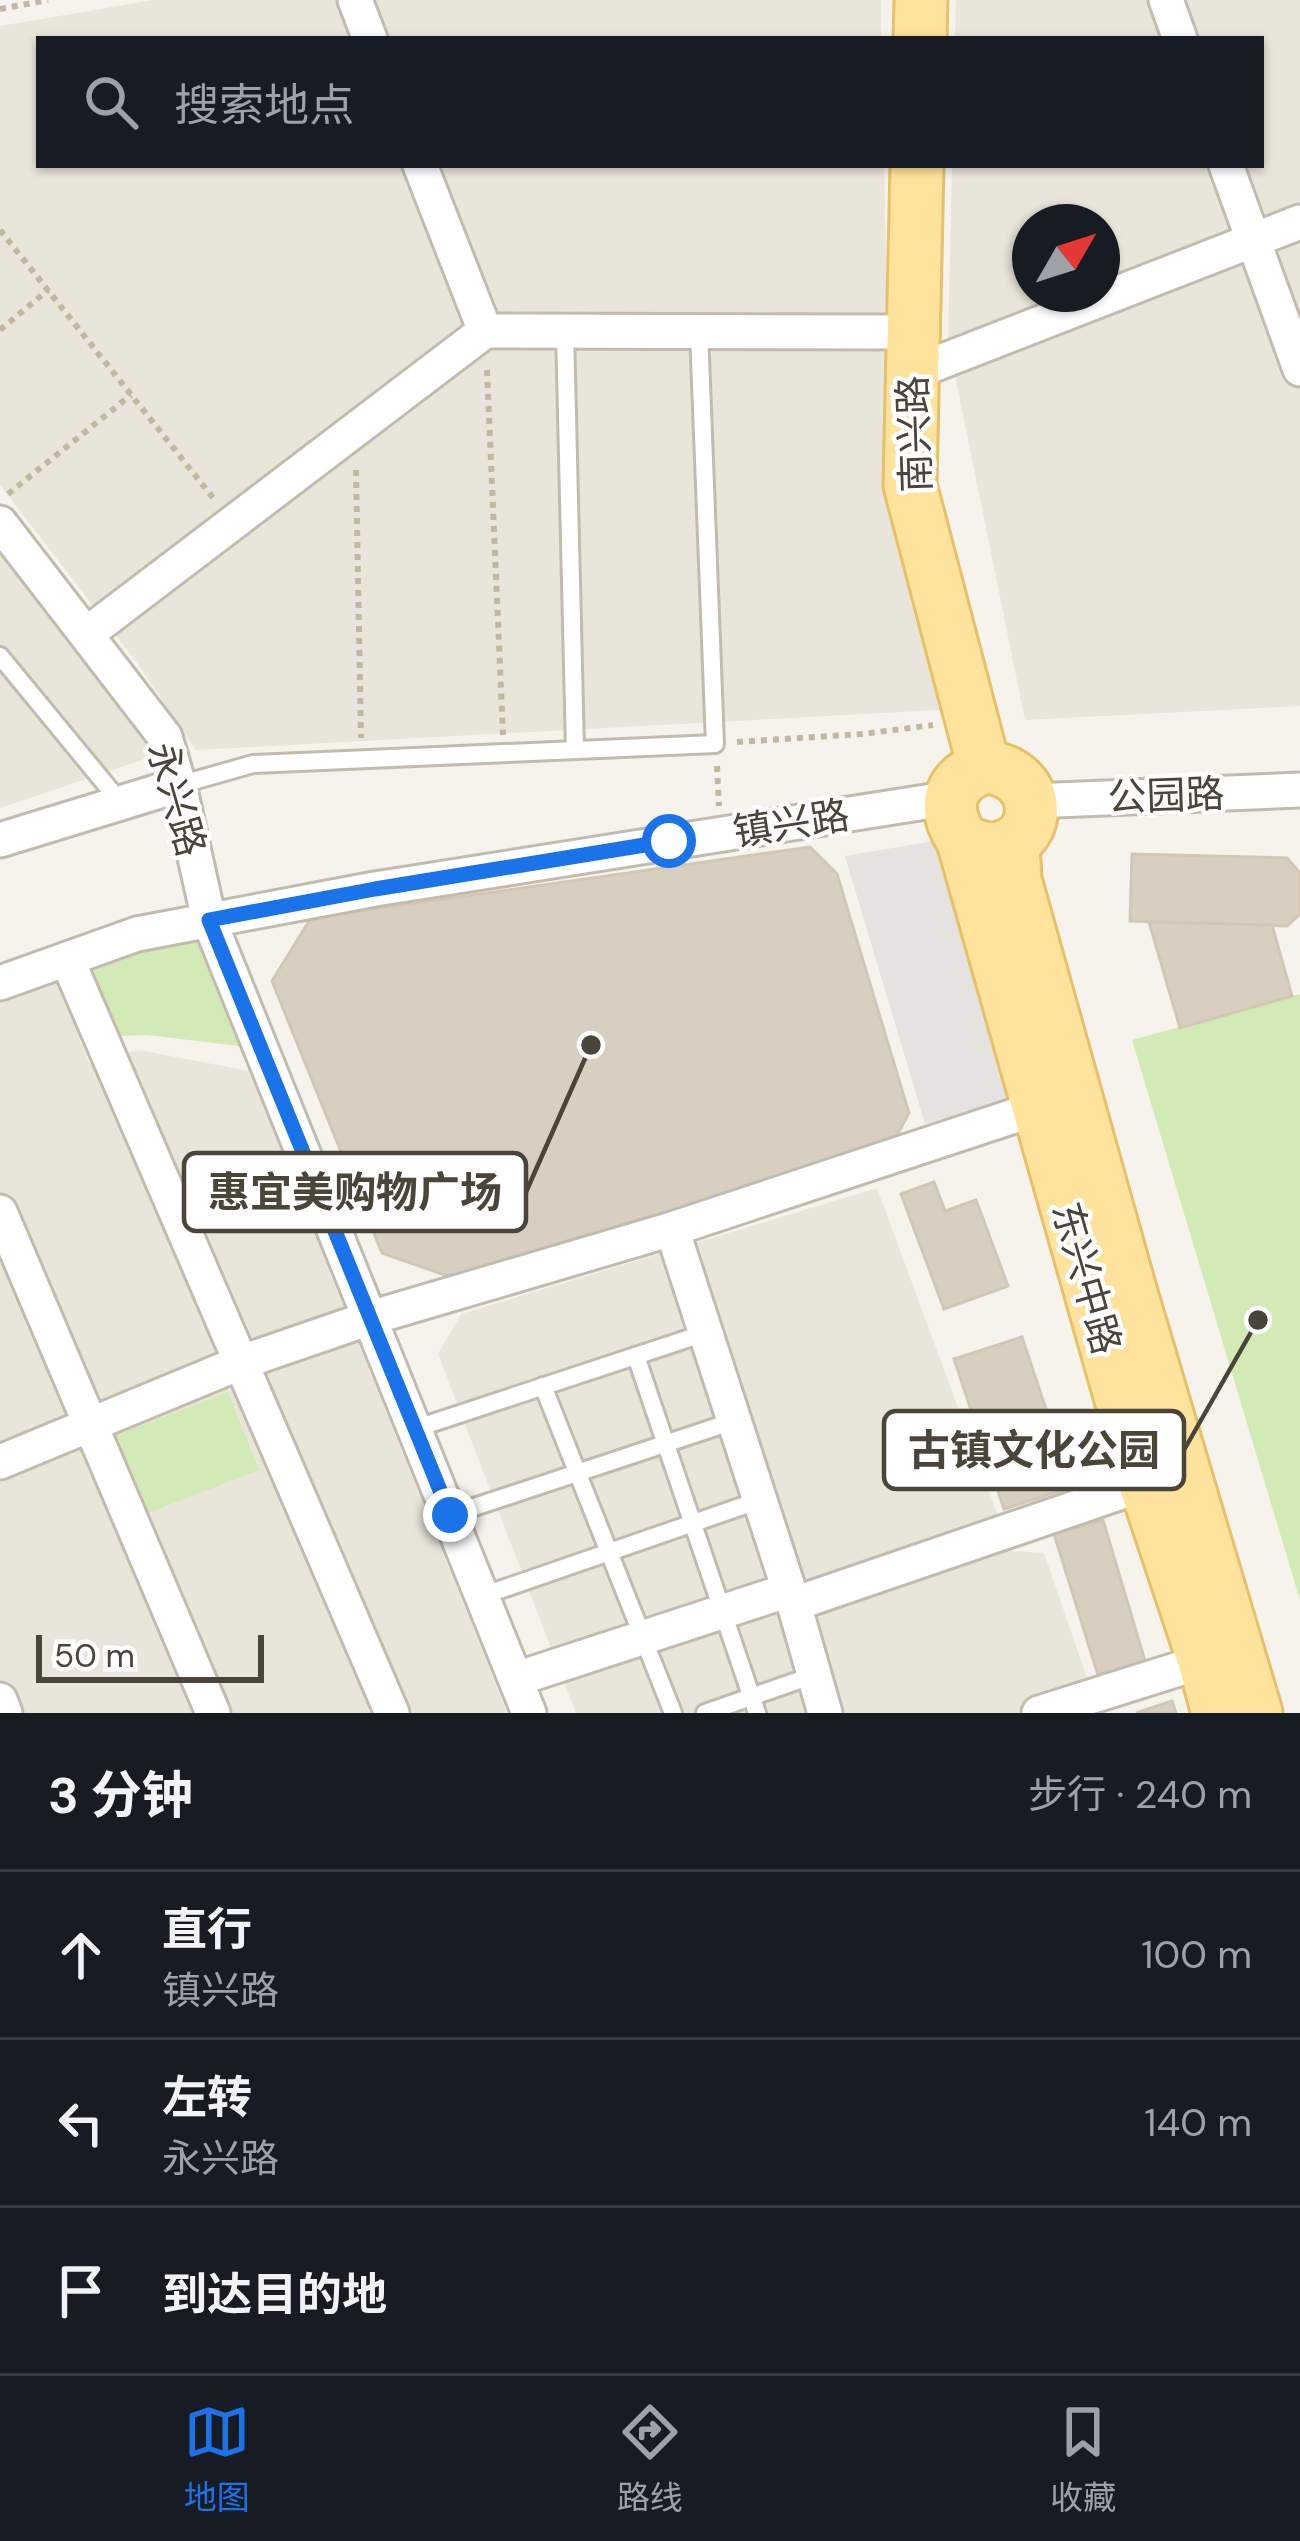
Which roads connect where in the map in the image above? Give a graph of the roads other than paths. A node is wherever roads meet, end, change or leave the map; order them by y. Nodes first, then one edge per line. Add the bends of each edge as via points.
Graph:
1 (355, 0) edge
2 (921, 0) edge
3 (1166, 0) edge
4 (369, 36) edge
5 (920, 36) edge
6 (1179, 36) edge
7 (421, 168) edge
8 (916, 168) edge
9 (1227, 168) edge
10 (1300, 222) edge
11 (1254, 241) junction
12 (485, 331) junction
13 (565, 331) junction
14 (698, 332) junction
15 (912, 353) junction
16 (1300, 369) edge
17 (0, 523) edge
18 (88, 633) junction
19 (0, 656) edge
20 (575, 749) junction
21 (179, 785) junction
22 (1300, 790) edge
23 (986, 795) junction
24 (121, 803) junction
25 (0, 840) edge
26 (209, 920) junction
27 (67, 958) junction
28 (0, 982) edge
29 (1038, 1108) junction
30 (0, 1212) edge
31 (672, 1228) junction
32 (370, 1318) junction
33 (706, 1333) junction
34 (636, 1356) junction
35 (242, 1362) junction
36 (543, 1386) junction
37 (734, 1421) junction
38 (92, 1425) junction
39 (415, 1429) junction
40 (665, 1444) junction
41 (0, 1462) edge
42 (578, 1473) junction
43 (1145, 1484) junction
44 (760, 1500) junction
45 (450, 1515) junction
46 (693, 1523) junction
47 (609, 1552) junction
48 (482, 1596) junction
49 (792, 1597) junction
50 (723, 1612) junction
51 (643, 1638) junction
52 (1204, 1661) junction
53 (814, 1675) junction
54 (516, 1679) junction
55 (0, 1700) edge
56 (754, 1705) edge
57 (5, 1713) edge
58 (213, 1713) edge
59 (392, 1713) edge
60 (530, 1713) edge
61 (673, 1713) edge
62 (705, 1713) edge
63 (825, 1713) edge
64 (1040, 1713) edge
65 (1217, 1713) edge
66 (1256, 1713) edge

1 - 4 street
2 - 5 main road
3 - 6 street
7 - 12 street
8 - 15 main road, 南兴路
9 - 11 street
10 - 11 street
11 - 15 street
11 - 16 street
12 - 13 street
12 - 18 street
13 - 14 street
13 - 20 lane
14 - 15 street
14 - 20 lane via 715,744
15 - 23 main road, 南兴路 via 910,485
17 - 18 street, 永兴路
18 - 21 street, 永兴路 via 165,737
19 - 24 lane
20 - 21 lane via 254,764
21 - 24 street
21 - 26 street, 永兴路
22 - 23 street, 公园路
23 - 26 street, 镇兴路
23 - 29 main road, 东兴中路
23 - 66 main road, 东兴中路
24 - 25 street
26 - 27 street, 镇兴路
26 - 32 street, 永兴路
27 - 28 street, 镇兴路
27 - 35 street
29 - 31 street
29 - 43 main road, 东兴中路
30 - 38 street
31 - 32 street
31 - 33 street
32 - 35 street
32 - 39 street, 永兴路
33 - 34 lane
33 - 37 street
34 - 36 lane
34 - 40 lane
35 - 38 street
35 - 59 street
36 - 39 lane
36 - 42 lane
37 - 40 lane
37 - 44 street
38 - 41 street
38 - 58 street
39 - 45 street, 永兴路
40 - 42 lane
40 - 46 lane
42 - 45 lane
42 - 47 lane
43 - 49 street
43 - 52 main road, 东兴中路
44 - 46 lane
44 - 49 street
45 - 48 street, 永兴路
46 - 47 lane
46 - 50 lane
47 - 48 lane
47 - 51 lane
48 - 54 street, 永兴路
49 - 50 street
49 - 53 street
50 - 51 street
50 - 56 lane
51 - 54 street
51 - 61 lane
52 - 64 street
52 - 65 main road, 东兴中路
53 - 56 lane
53 - 63 street
54 - 60 street, 永兴路
55 - 57 street
56 - 62 lane

